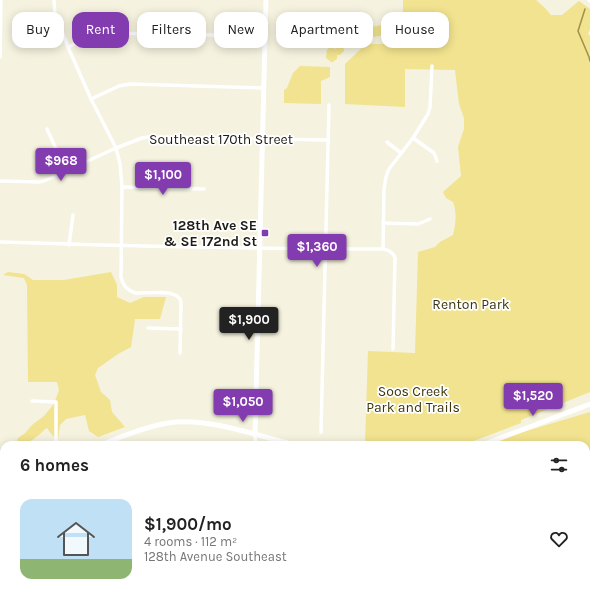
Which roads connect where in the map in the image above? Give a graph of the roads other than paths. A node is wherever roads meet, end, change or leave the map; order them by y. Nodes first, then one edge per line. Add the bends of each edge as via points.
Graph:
1 (1, 0) edge
2 (54, 0) edge
3 (266, 0) edge
4 (266, 12) edge
5 (214, 35) edge
6 (68, 47) junction
7 (265, 48) edge
8 (0, 57) edge
9 (432, 66) dead end
10 (264, 88) junction
11 (91, 99) junction
12 (329, 105) dead end
13 (47, 129) dead end
14 (413, 138) junction
15 (263, 139) junction
16 (328, 140) junction
17 (387, 142) dead end
18 (116, 148) junction
19 (401, 153) junction
20 (437, 161) dead end
21 (66, 171) junction
22 (0, 181) edge
23 (122, 187) junction
24 (204, 189) dead end
25 (73, 215) dead end
26 (430, 218) dead end
27 (383, 223) junction
28 (0, 242) edge
29 (69, 244) junction
30 (121, 245) junction
31 (260, 248) junction
32 (325, 249) junction
33 (383, 249) junction
34 (148, 328) dead end
35 (180, 329) junction
36 (393, 350) dead end
37 (180, 353) dead end
38 (32, 401) dead end
39 (590, 404) edge
40 (321, 432) dead end
41 (255, 435) junction
42 (56, 441) edge
43 (111, 441) edge
44 (256, 441) edge
45 (278, 441) edge
46 (493, 441) edge

1 - 8 street
2 - 6 street via 55,14
3 - 4 street
5 - 6 street via 102,33
6 - 11 street
7 - 10 street
9 - 14 street via 430,107
10 - 11 street via 130,84
10 - 15 street
11 - 18 street
12 - 16 street
13 - 21 street
14 - 19 street
14 - 20 street via 434,153
15 - 16 street, Southeast 170th Street
15 - 18 street, Southeast 170th Street via 149,137
15 - 31 street
16 - 32 street
17 - 19 street
18 - 21 street, Southeast 170th Street
18 - 23 street
19 - 27 street via 386,177
21 - 22 street, Southeast 170th Street via 39,182
23 - 24 street
23 - 30 street
25 - 29 street
26 - 27 street via 418,224
27 - 33 street
28 - 29 street
29 - 30 street
30 - 31 street
30 - 35 street via 122,282 136,293 170,293 178,296 181,303
31 - 32 street
31 - 41 street
32 - 33 street
32 - 40 street
33 - 36 street via 389,250 395,258
34 - 35 street
35 - 37 street
38 - 42 street via 56,402
39 - 46 street
41 - 43 street via 198,423 169,423
41 - 44 street
41 - 45 street

